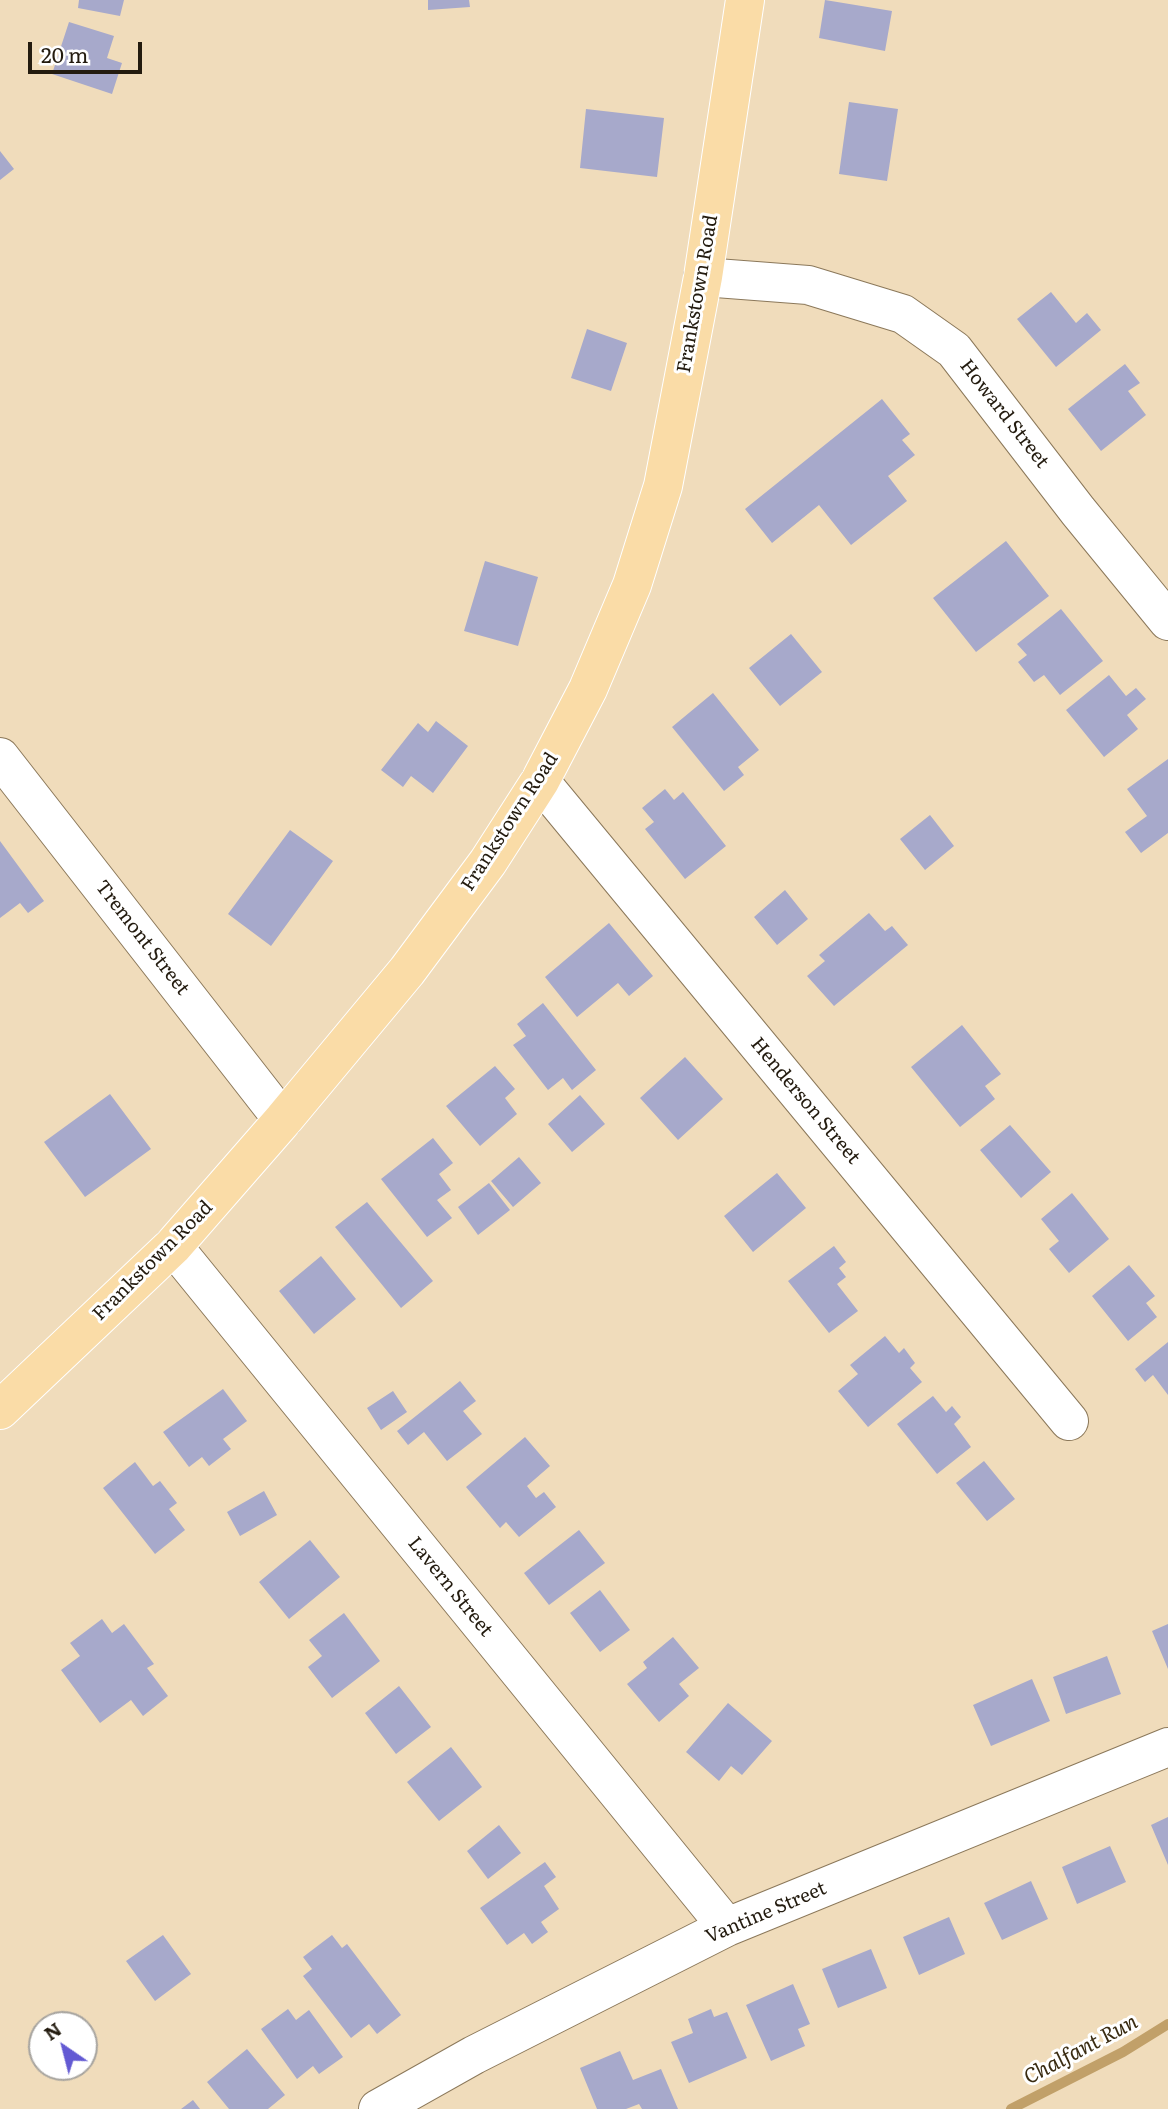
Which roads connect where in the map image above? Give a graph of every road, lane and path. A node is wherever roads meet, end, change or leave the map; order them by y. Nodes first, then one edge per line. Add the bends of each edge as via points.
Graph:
1 (745, 0) edge
2 (703, 277) junction
3 (1168, 621) edge
4 (0, 757) edge
5 (540, 781) junction
6 (283, 1120) junction
7 (173, 1246) junction
8 (0, 1410) edge
9 (1069, 1421) dead end
10 (1168, 1747) edge
11 (727, 1927) junction
12 (378, 2109) edge

1 - 2 main road, Frankstown Road
2 - 3 street, Howard Street via 808,285 903,314 954,350
2 - 5 main road, Frankstown Road via 663,486 632,585 588,689
4 - 6 street, Tremont Street
5 - 6 main road, Frankstown Road via 488,862 407,971
5 - 9 street, Henderson Street
6 - 7 main road, Frankstown Road
7 - 8 main road, Frankstown Road
7 - 11 street, Lavern Street
10 - 11 street, Vantine Street
11 - 12 street, Vantine Street via 474,2054

